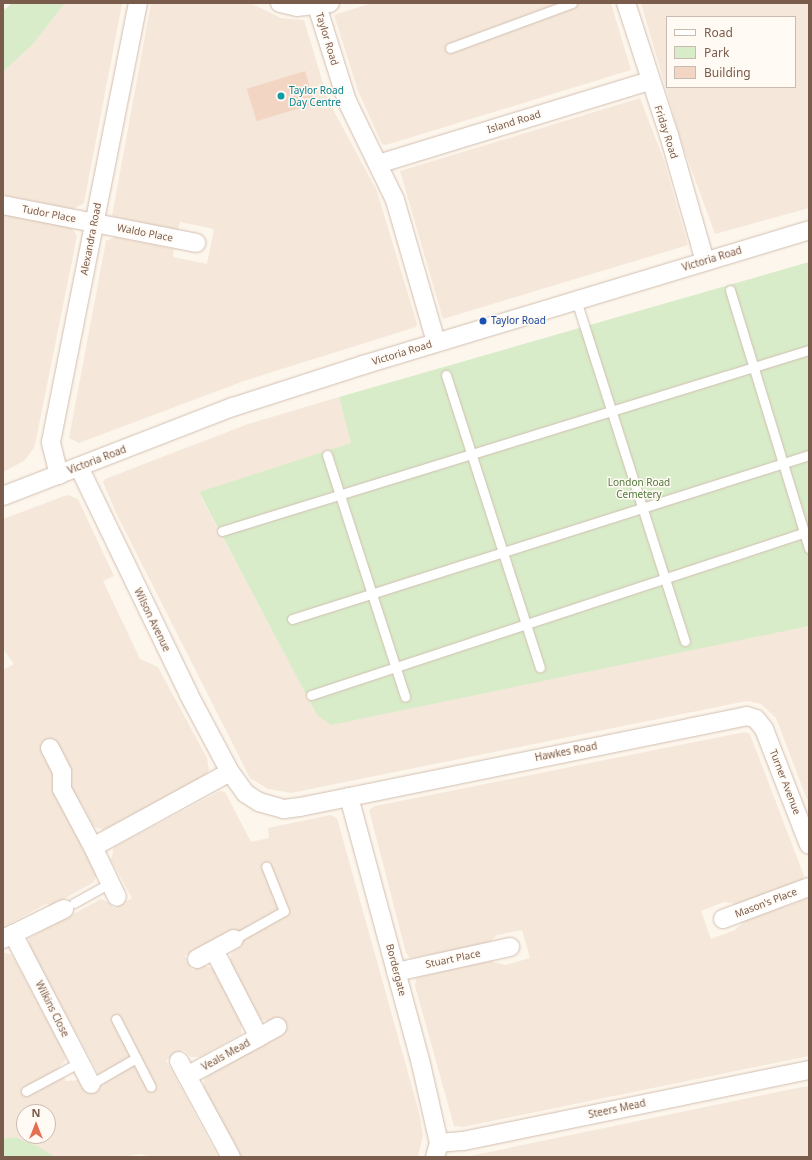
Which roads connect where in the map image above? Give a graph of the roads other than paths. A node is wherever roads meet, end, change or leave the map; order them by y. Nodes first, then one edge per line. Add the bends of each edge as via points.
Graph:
1 (138, 3) edge
2 (280, 3) edge
3 (572, 3) edge
4 (626, 3) edge
5 (323, 4) edge
6 (450, 48) dead end
7 (649, 81) junction
8 (378, 164) junction
9 (3, 205) edge
10 (94, 223) junction
11 (809, 230) edge
12 (196, 243) dead end
13 (705, 261) junction
14 (730, 290) dead end
15 (576, 300) junction
16 (436, 342) junction
17 (809, 350) edge
18 (753, 367) junction
19 (446, 375) dead end
20 (611, 412) junction
21 (472, 454) junction
22 (809, 454) edge
23 (327, 455) dead end
24 (784, 462) junction
25 (79, 467) junction
26 (59, 475) junction
27 (3, 496) edge
28 (340, 496) junction
29 (640, 507) junction
30 (222, 532) dead end
31 (807, 532) edge
32 (809, 548) edge
33 (503, 551) junction
34 (665, 580) junction
35 (371, 593) junction
36 (292, 619) dead end
37 (527, 625) junction
38 (685, 641) dead end
39 (395, 666) junction
40 (540, 667) dead end
41 (311, 695) dead end
42 (405, 697) dead end
43 (769, 742) joint
44 (50, 748) dead end
45 (230, 772) junction
46 (350, 797) junction
47 (809, 845) edge
48 (93, 847) junction
49 (266, 866) dead end
50 (809, 887) edge
51 (113, 890) joint
52 (69, 906) joint
53 (723, 919) dead end
54 (8, 937) edge
55 (234, 939) joint
56 (510, 947) dead end
57 (214, 950) junction
58 (197, 959) dead end
59 (396, 972) junction
60 (116, 1019) dead end
61 (276, 1027) dead end
62 (259, 1037) junction
63 (136, 1058) junction
64 (80, 1062) junction
65 (809, 1070) edge
66 (91, 1084) joint
67 (151, 1087) dead end
68 (26, 1091) dead end
69 (437, 1150) edge
70 (231, 1157) edge

1 - 10 street, Alexandra Road
2 - 5 street via 297,7
3 - 6 lane
4 - 7 street, Friday Road
5 - 8 street, Taylor Road via 347,100
7 - 8 street, Island Road
7 - 13 street, Friday Road via 669,135
8 - 16 street, Taylor Road via 395,200
9 - 10 street, Tudor Place
10 - 12 street, Waldo Place
10 - 26 street, Alexandra Road via 51,442
11 - 13 street, Victoria Road
13 - 15 street, Victoria Road
14 - 18 lane
15 - 16 street, Victoria Road
15 - 20 lane
16 - 25 street, Victoria Road via 232,407
17 - 18 lane
18 - 20 lane
18 - 24 lane
19 - 21 lane
20 - 21 lane
20 - 29 lane
21 - 28 lane
21 - 33 lane
22 - 24 lane
23 - 28 lane
24 - 29 lane
24 - 31 lane
25 - 26 street, Victoria Road
25 - 45 street, Wilson Avenue via 189,695
26 - 27 street, Victoria Road
28 - 30 lane
28 - 35 lane
29 - 33 lane
29 - 34 lane
31 - 32 lane
31 - 34 lane
33 - 35 lane
33 - 37 lane
34 - 37 lane
34 - 38 lane
35 - 36 lane
35 - 39 lane
37 - 39 lane
37 - 40 lane
39 - 41 lane
39 - 42 lane
43 - 46 street, Hawkes Road via 761,723 752,717 740,717
43 - 47 street, Turner Avenue
44 - 48 street via 62,772 62,789
45 - 46 street, Wilson Avenue via 245,793 272,807 284,809
45 - 48 street
46 - 59 street, Bordergate
48 - 51 street
49 - 55 lane via 284,911
50 - 53 street, Mason's Place
51 - 52 lane
52 - 54 street, Wilkins Close
54 - 64 street, Wilkins Close
55 - 57 street
56 - 59 street, Stuart Place
57 - 58 street
57 - 62 street, Veals Mead
59 - 69 street, Bordergate
60 - 63 lane
61 - 62 street
62 - 70 street, Veals Mead via 183,1068
63 - 66 lane
63 - 67 lane
64 - 66 street, Wilkins Close
64 - 68 lane
65 - 69 street, Steers Mead via 463,1141

